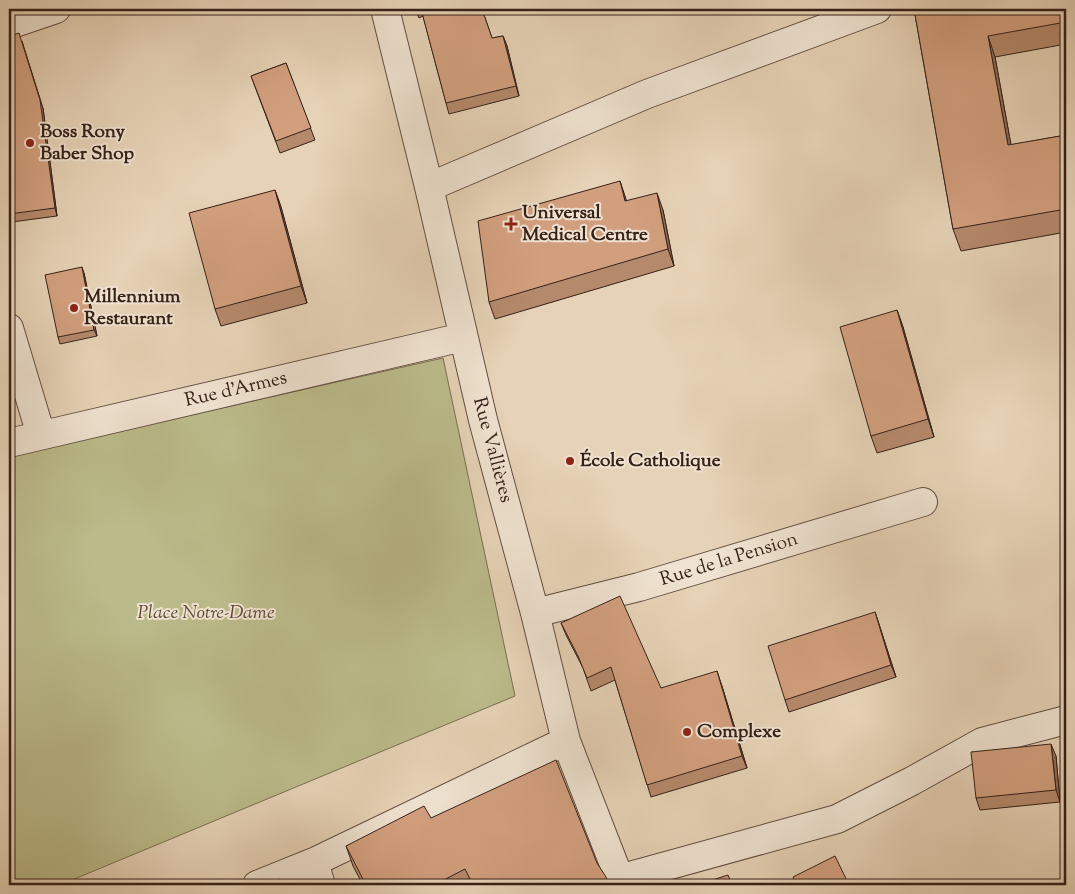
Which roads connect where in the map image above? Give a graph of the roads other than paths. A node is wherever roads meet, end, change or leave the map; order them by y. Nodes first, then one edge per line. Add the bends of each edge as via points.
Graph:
1 (56, 9) edge
2 (385, 9) edge
3 (877, 9) edge
4 (9, 25) edge
5 (429, 187) junction
6 (9, 328) edge
7 (463, 337) junction
8 (41, 435) junction
9 (9, 443) edge
10 (923, 502) dead end
11 (535, 613) junction
12 (1066, 720) edge
13 (566, 741) junction
14 (318, 873) edge
15 (620, 882) edge
16 (257, 885) edge

1 - 4 street
2 - 5 street, Rue Vallières
3 - 5 street via 647,94
5 - 7 street, Rue Vallières
6 - 8 street
7 - 8 street, Rue d'Armes
7 - 11 street, Rue Vallières
8 - 9 street, Rue d'Armes
10 - 11 street, Rue de la Pension via 639,587
11 - 13 street, Rue Vallières
12 - 15 street via 982,742 837,819
13 - 14 street
13 - 15 street, Rue Vallières
14 - 16 street

